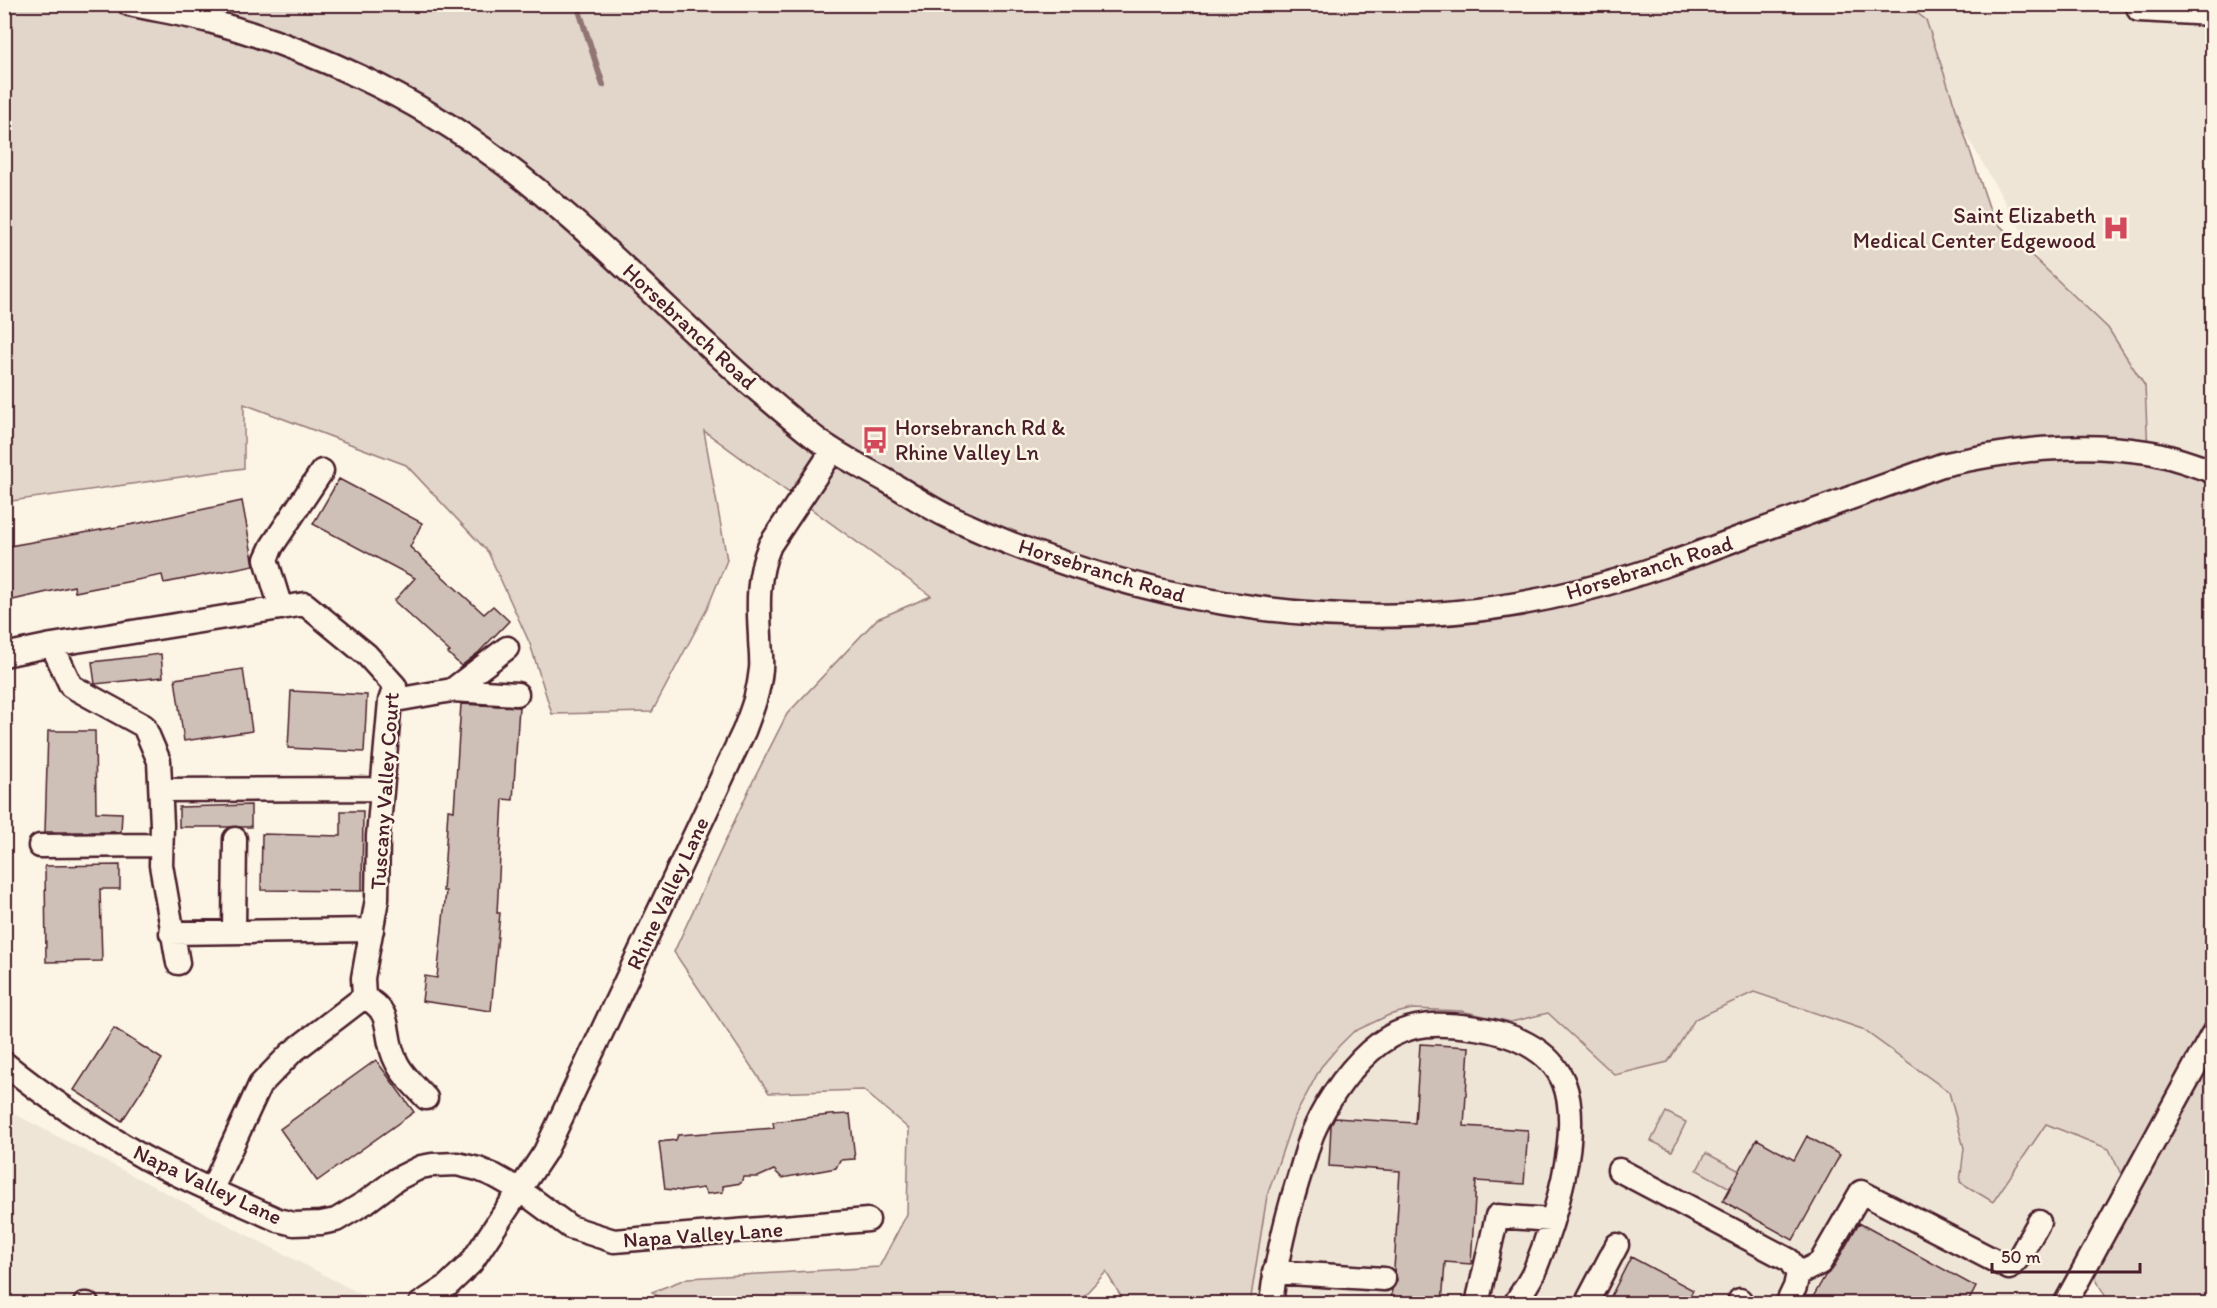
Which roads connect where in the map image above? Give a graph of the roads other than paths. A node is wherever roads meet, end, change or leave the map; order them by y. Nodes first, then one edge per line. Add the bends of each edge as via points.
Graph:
1 (129, 4) edge
2 (2137, 4) edge
3 (2212, 14) edge
4 (833, 450) junction
5 (322, 471) dead end
6 (2212, 471) edge
7 (281, 608) junction
8 (52, 645) junction
9 (507, 648) dead end
10 (4, 655) edge
11 (452, 690) junction
12 (517, 694) dead end
13 (390, 701) junction
14 (382, 789) junction
15 (160, 790) junction
16 (235, 839) dead end
17 (161, 845) junction
18 (39, 846) dead end
19 (234, 930) junction
20 (372, 930) junction
21 (171, 933) junction
22 (178, 963) dead end
23 (364, 997) junction
24 (2212, 1035) edge
25 (4, 1063) edge
26 (426, 1098) dead end
27 (1619, 1170) dead end
28 (212, 1189) junction
29 (520, 1190) junction
30 (868, 1220) dead end
31 (1551, 1220) junction
32 (2040, 1222) dead end
33 (1617, 1245) dead end
34 (1274, 1272) junction
35 (1798, 1274) junction
36 (1384, 1279) dead end
37 (420, 1304) edge
38 (1271, 1304) edge
39 (1477, 1304) edge
40 (1515, 1304) edge
41 (1586, 1304) edge
42 (1787, 1304) edge
43 (2065, 1304) edge

1 - 4 street, Horsebranch Road via 249,33 335,65 460,132 601,244 741,375
2 - 3 street via 2139,10
4 - 6 street, Horsebranch Road via 944,514 1065,564 1159,591 1230,605 1347,615 1413,616 1485,609 1576,592 1644,573 1942,465 1992,454 2042,447 2095,446 2148,452
4 - 29 street, Rhine Valley Lane via 770,545 763,562 758,601 761,667 757,698 744,731 545,1152
5 - 7 street via 266,560
7 - 8 street, Tuscany Valley Court
7 - 13 street, Tuscany Valley Court via 305,604 367,655 395,686
8 - 10 street, Tuscany Valley Court
8 - 15 street via 71,686 144,726 159,761
9 - 11 street
11 - 12 street
11 - 13 street
13 - 14 street, Tuscany Valley Court
14 - 15 street
14 - 20 street, Tuscany Valley Court
15 - 17 street
16 - 19 street
17 - 18 street
17 - 21 street
19 - 20 street
19 - 21 street
20 - 23 street, Tuscany Valley Court via 363,978
21 - 22 street
23 - 26 street via 376,1003 386,1017 396,1063
23 - 28 street via 291,1053 260,1085
24 - 43 street
25 - 28 street, Napa Valley Lane via 90,1125 147,1159
27 - 35 street via 1789,1260
28 - 29 street, Napa Valley Lane via 294,1224 336,1220 397,1179 432,1165 457,1164 478,1169
29 - 30 street, Napa Valley Lane via 570,1227 614,1241
29 - 37 street, Rhine Valley Lane via 471,1263 446,1287
31 - 34 street via 1568,1150 1570,1112 1559,1074 1547,1059 1518,1038 1447,1024 1423,1024 1381,1042 1338,1088 1314,1128
31 - 39 street via 1497,1216
31 - 40 street via 1533,1274
32 - 35 street via 2008,1268 1861,1192 1820,1263
33 - 41 street
34 - 36 street
34 - 38 street
35 - 42 street

